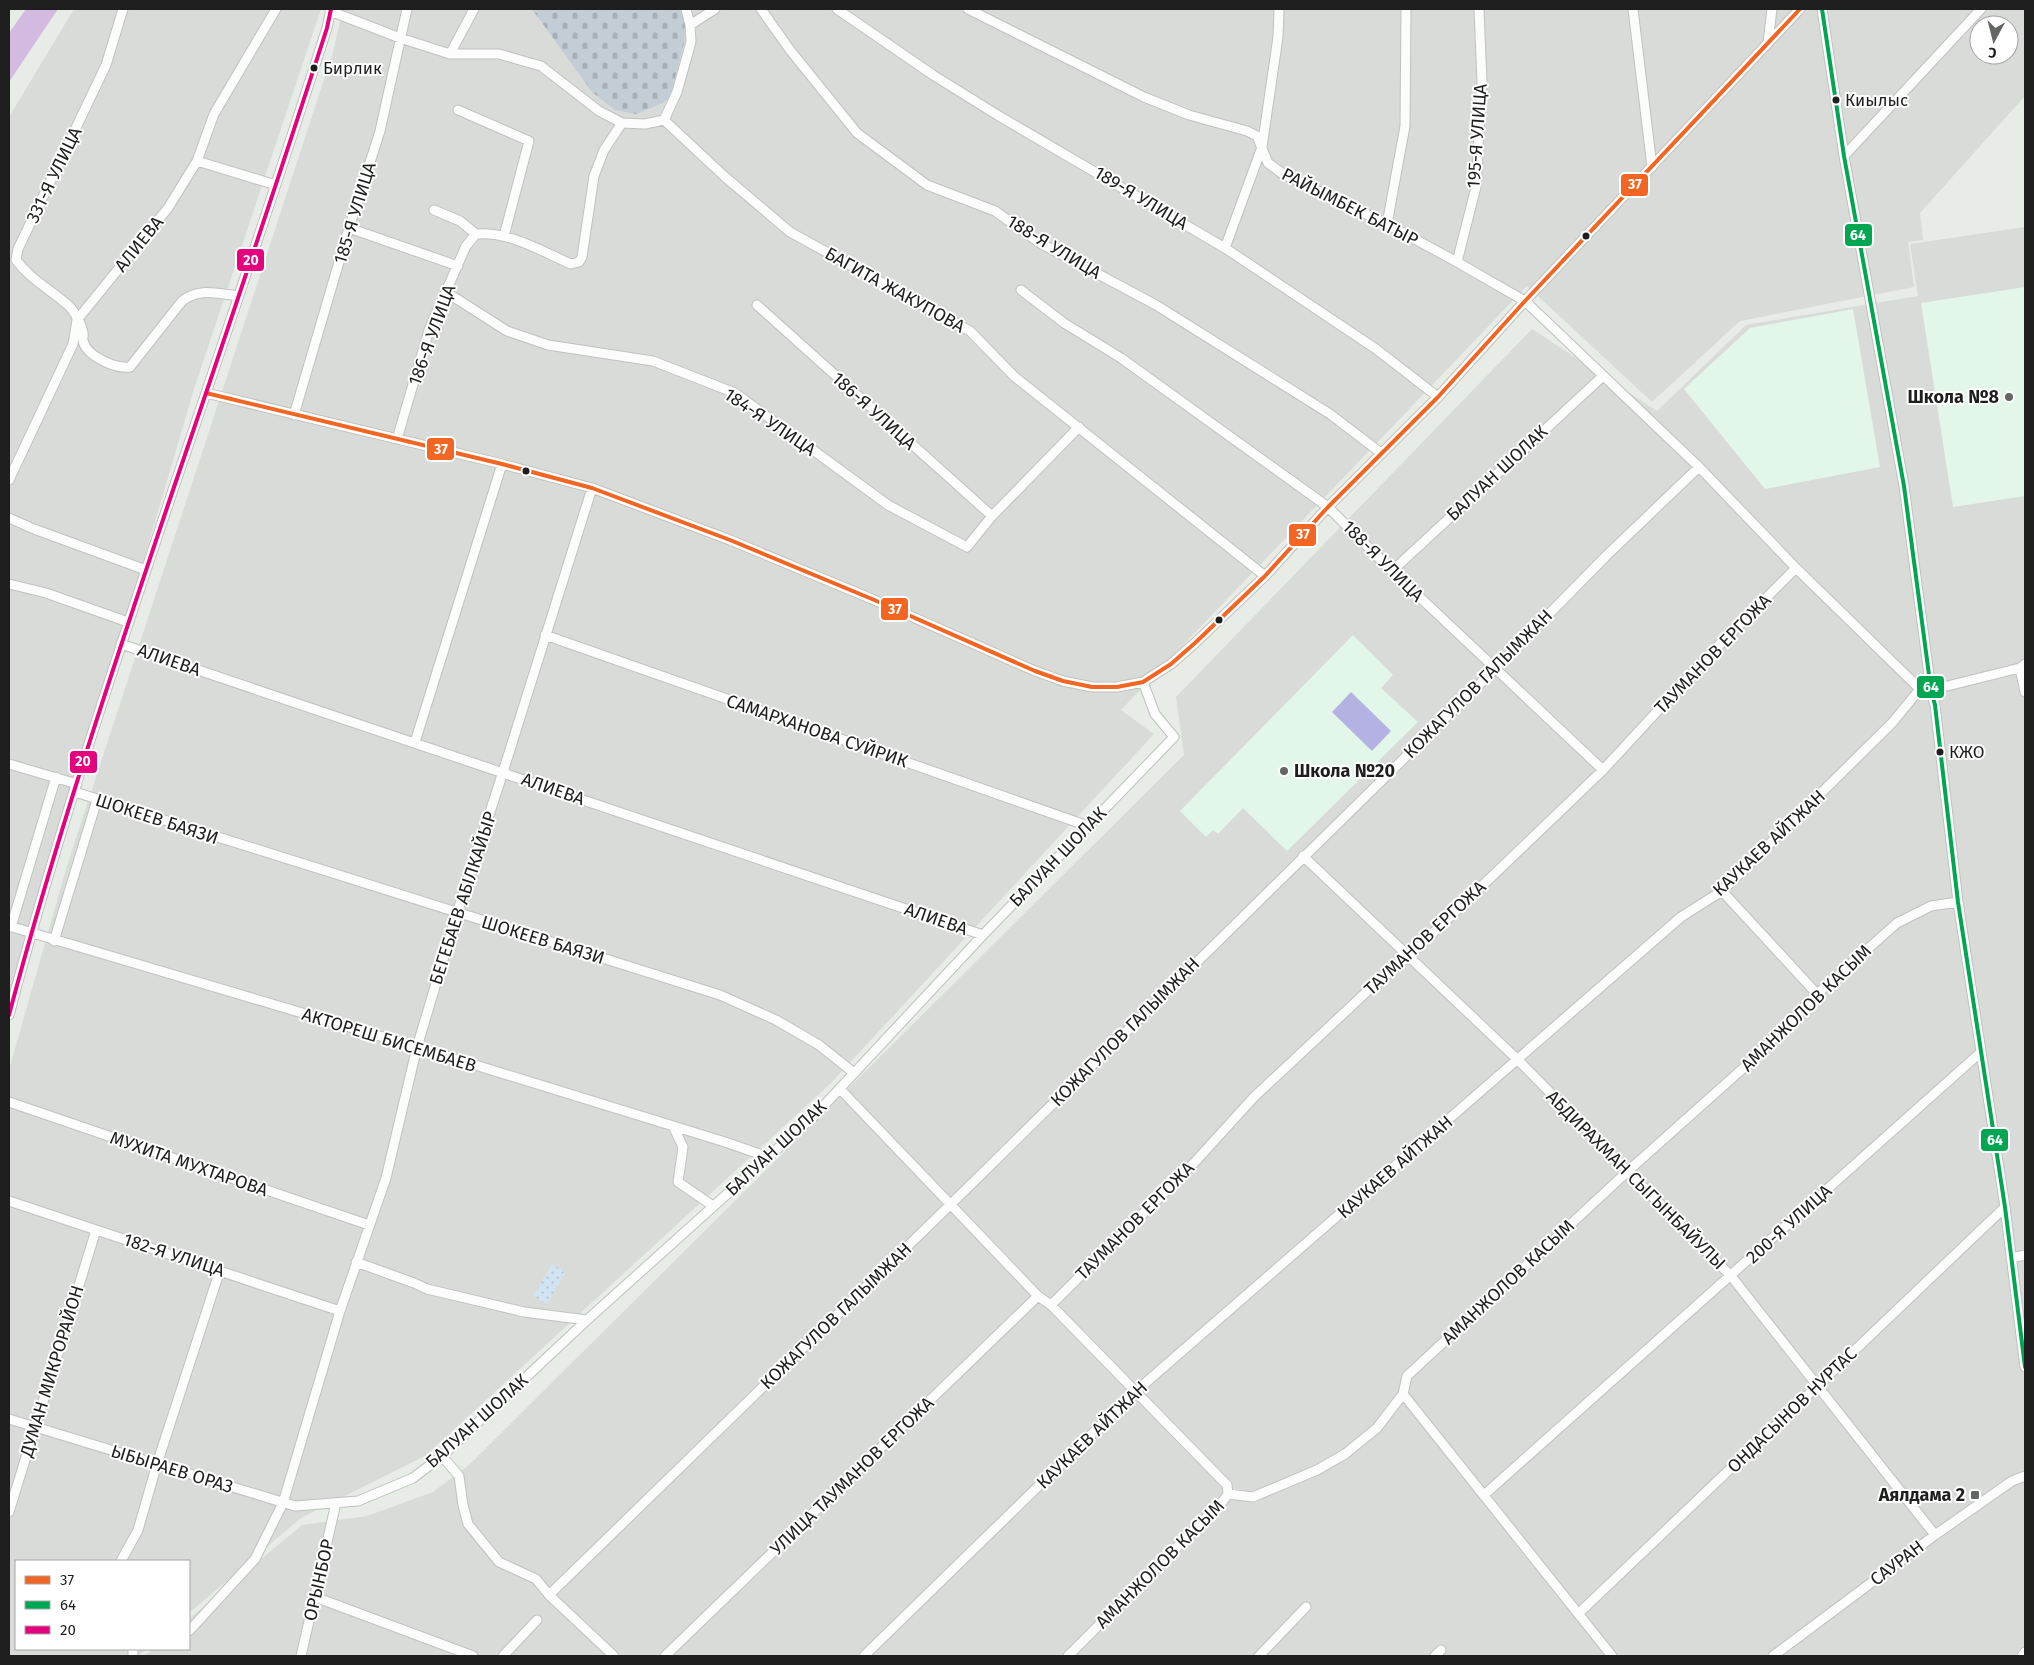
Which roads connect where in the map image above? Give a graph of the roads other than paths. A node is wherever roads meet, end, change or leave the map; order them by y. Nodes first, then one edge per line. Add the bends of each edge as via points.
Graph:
1 (123, 9) edge
2 (276, 9) edge
3 (407, 9) edge
4 (474, 9) edge
5 (686, 9) edge
6 (715, 9) edge
7 (760, 9) edge
8 (837, 9) edge
9 (968, 9) edge
10 (1279, 9) edge
11 (1406, 9) edge
12 (1479, 9) edge
13 (1633, 9) edge
14 (1772, 9) edge
15 (1800, 9) edge
16 (1822, 9) edge
17 (1981, 9) edge
18 (331, 10) edge
19 (690, 24) junction
20 (400, 38) junction
21 (1768, 42) junction
22 (450, 54) junction
23 (458, 110) dead end
24 (664, 120) junction
25 (622, 123) junction
26 (1262, 147) junction
27 (1844, 156) junction
28 (197, 161) junction
29 (1652, 167) junction
30 (276, 185) junction
31 (434, 210) dead end
32 (1387, 224) junction
33 (349, 228) junction
34 (476, 234) junction
35 (504, 236) junction
36 (1225, 248) junction
37 (1457, 262) junction
38 (458, 266) junction
39 (1020, 290) dead end
40 (446, 292) junction
41 (239, 296) junction
42 (1525, 302) junction
43 (757, 305) dead end
44 (77, 320) junction
45 (1603, 376) junction
46 (206, 393) junction
47 (1438, 397) junction
48 (294, 415) junction
49 (1079, 427) junction
50 (397, 440) junction
51 (1381, 453) junction
52 (502, 464) junction
53 (1700, 467) junction
54 (9, 480) edge
55 (592, 488) junction
56 (1328, 506) junction
57 (992, 516) junction
58 (9, 518) edge
59 (1796, 568) junction
60 (146, 570) junction
61 (1392, 571) junction
62 (1265, 576) junction
63 (9, 584) edge
64 (128, 622) junction
65 (545, 635) junction
66 (122, 644) junction
67 (2022, 666) edge
68 (1495, 669) junction
69 (1143, 682) junction
70 (1920, 688) junction
71 (1930, 690) junction
72 (2025, 692) edge
73 (415, 742) junction
74 (9, 764) edge
75 (1603, 770) junction
76 (503, 772) junction
77 (56, 777) junction
78 (76, 788) junction
79 (97, 800) junction
80 (1088, 826) junction
81 (1303, 856) junction
82 (1722, 891) junction
83 (1958, 902) junction
84 (456, 913) junction
85 (10, 927) edge
86 (30, 934) junction
87 (983, 935) junction
88 (54, 941) junction
89 (1408, 957) junction
90 (1817, 994) junction
91 (9, 1014) edge
92 (417, 1047) junction
93 (1981, 1052) junction
94 (1518, 1060) junction
95 (854, 1073) junction
96 (840, 1089) junction
97 (9, 1102) edge
98 (673, 1126) junction
99 (768, 1157) junction
100 (1628, 1170) junction
101 (9, 1201) edge
102 (951, 1204) junction
103 (713, 1206) junction
104 (2005, 1207) junction
105 (369, 1225) junction
106 (96, 1230) junction
107 (2025, 1255) edge
108 (2011, 1258) junction
109 (356, 1262) junction
110 (220, 1270) junction
111 (1731, 1276) junction
112 (1038, 1296) junction
113 (1050, 1305) junction
114 (340, 1311) junction
115 (587, 1320) junction
116 (2025, 1367) edge
117 (1817, 1386) junction
118 (1135, 1392) junction
119 (1403, 1394) junction
120 (9, 1419) edge
121 (35, 1427) junction
122 (442, 1456) junction
123 (156, 1464) junction
124 (2025, 1476) edge
125 (1228, 1494) junction
126 (1484, 1496) junction
127 (283, 1503) junction
128 (336, 1503) junction
129 (9, 1512) edge
130 (1934, 1535) junction
131 (122, 1560) edge
132 (549, 1595) junction
133 (316, 1597) junction
134 (1306, 1606) dead end
135 (1579, 1613) junction
136 (536, 1620) dead end
137 (190, 1630) edge
138 (2025, 1652) edge
139 (301, 1656) edge
140 (473, 1656) edge
141 (503, 1656) edge
142 (614, 1656) edge
143 (665, 1656) edge
144 (864, 1656) edge
145 (1068, 1656) edge
146 (1259, 1656) edge
147 (1612, 1656) edge
148 (1773, 1656) edge
149 (2022, 1656) edge

1 - 44 street, 331-Я УЛИЦА via 106,64 18,249 16,260 71,307
2 - 28 street, АЛИЕВА via 214,114
3 - 20 street, 185-Я УЛИЦА
4 - 22 street
5 - 19 street
6 - 19 street
7 - 51 street, 188-Я УЛИЦА via 857,133 927,186 995,211 1040,243 1156,305 1330,414
8 - 36 street, 189-Я УЛИЦА via 999,116
9 - 26 street, РАЙЫМБЕК БАТЫР via 1144,97 1189,115 1247,131 1257,136
10 - 26 street
11 - 32 street via 1405,126
12 - 37 street, 195-Я УЛИЦА via 1482,82 1476,186
13 - 29 street
14 - 21 street
15 - 21 street
16 - 27 street
17 - 27 street
18 - 20 street
18 - 30 street
19 - 24 street via 691,42 677,92
20 - 22 street
20 - 33 street, 185-Я УЛИЦА via 380,131
21 - 29 street
22 - 25 street via 499,54 541,66 599,111
23 - 35 street via 529,141
24 - 25 street via 645,124
24 - 49 street, БАГИТА ЖАКУПОВА via 790,232 970,331 1015,377
25 - 35 street via 604,150 594,176 582,257 578,262 571,264
26 - 32 street, РАЙЫМБЕК БАТЫР via 1268,163 1283,174
26 - 36 street
27 - 71 street via 1904,486
28 - 30 street
28 - 44 street, АЛИЕВА via 168,208
29 - 42 street
30 - 41 street
31 - 34 street via 460,221
32 - 37 street, РАЙЫМБЕК БАТЫР
33 - 38 street
33 - 48 street, 185-Я УЛИЦА
34 - 35 street
34 - 38 street, 186-Я УЛИЦА via 466,246
36 - 47 street, 189-Я УЛИЦА via 1376,349
37 - 42 street, РАЙЫМБЕК БАТЫР
38 - 40 street, 186-Я УЛИЦА
39 - 56 street, 188-Я УЛИЦА
40 - 50 street, 186-Я УЛИЦА via 429,330
40 - 57 street, 184-Я УЛИЦА via 507,331 548,345 652,361 734,393 888,505 967,547
41 - 44 street via 191,294 130,367 111,365 89,350
41 - 46 street
42 - 45 street, РАЙЫМБЕК БАТЫР
42 - 47 street
43 - 57 street, 186-Я УЛИЦА
44 - 54 street via 74,344
45 - 53 street, РАЙЫМБЕК БАТЫР
45 - 61 street, БАЛУАН ШОЛАК
46 - 48 street
46 - 60 street
47 - 51 street
48 - 50 street
49 - 57 street
49 - 62 street, БАГИТА ЖАКУПОВА
50 - 52 street
51 - 56 street
52 - 55 street
52 - 73 street
53 - 59 street, РАЙЫМБЕК БАТЫР
53 - 68 street, КОЖАГУЛОВ ГАЛЫМЖАН via 1606,556
55 - 65 street, БЕГЕБАЕВ АБІЛКАЙЫР
55 - 69 street via 739,543 1035,671 1092,687
56 - 61 street, 188-Я УЛИЦА
56 - 62 street
58 - 60 street
59 - 70 street, РАЙЫМБЕК БАТЫР
59 - 75 street, ТАУМАНОВ ЕРГОЖА via 1711,653
60 - 64 street
61 - 68 street, 188-Я УЛИЦА
62 - 69 street via 1171,664
63 - 64 street via 46,593
64 - 66 street
65 - 76 street, БЕГЕБАЕВ АБІЛКАЙЫР
65 - 80 street, САМАРХАНОВА СУЙРИК
66 - 73 street, АЛИЕВА
66 - 78 street
67 - 71 street
67 - 72 street
68 - 75 street, 188-Я УЛИЦА
68 - 81 street, КОЖАГУЛОВ ГАЛЫМЖАН
69 - 80 street, БАЛУАН ШОЛАК via 1154,714 1174,737
70 - 71 street
70 - 82 street, КАУКАЕВ АЙТЖАН via 1892,723
71 - 83 street via 1935,705
73 - 76 street, АЛИЕВА
74 - 77 street, ШОКЕЕВ БАЯЗИ
75 - 89 street, ТАУМАНОВ ЕРГОЖА
76 - 84 street, БЕГЕБАЕВ АБІЛКАЙЫР
76 - 87 street, АЛИЕВА
77 - 78 street, ШОКЕЕВ БАЯЗИ
77 - 85 street
78 - 79 street, ШОКЕЕВ БАЯЗИ
78 - 86 street
79 - 84 street, ШОКЕЕВ БАЯЗИ
79 - 88 street
80 - 87 street, БАЛУАН ШОЛАК
81 - 89 street, АБДИРАХМАН СЫГЫНБАЙУЛЫ
81 - 102 street, КОЖАГУЛОВ ГАЛЫМЖАН
82 - 90 street
82 - 94 street, КАУКАЕВ АЙТЖАН via 1681,918
83 - 90 street, АМАНЖОЛОВ КАСЫМ via 1931,906 1897,922
83 - 93 street
84 - 92 street, БЕГЕБАЕВ АБІЛКАЙЫР
84 - 95 street, ШОКЕЕВ БАЯЗИ via 720,995 785,1025 819,1045
85 - 86 street, АКТОРЕШ БИСЕМБАЕВ
86 - 88 street, АКТОРЕШ БИСЕМБАЕВ
86 - 91 street
87 - 95 street, БАЛУАН ШОЛАК
88 - 92 street, АКТОРЕШ БИСЕМБАЕВ
89 - 94 street, АБДИРАХМАН СЫГЫНБАЙУЛЫ
89 - 113 street, ТАУМАНОВ ЕРГОЖА via 1254,1097 1194,1163
90 - 100 street, АМАНЖОЛОВ КАСЫМ via 1749,1063
92 - 98 street, АКТОРЕШ БИСЕМБАЕВ
92 - 105 street, БЕГЕБАЕВ АБІЛКАЙЫР via 386,1178
93 - 104 street
93 - 111 street, 200-Я УЛИЦА
94 - 100 street, АБДИРАХМАН СЫГЫНБАЙУЛЫ
94 - 118 street, КАУКАЕВ АЙТЖАН
95 - 96 street, БАЛУАН ШОЛАК
96 - 99 street, БАЛУАН ШОЛАК
96 - 102 street
97 - 105 street, МУХИТА МУХТАРОВА
98 - 99 street, АКТОРЕШ БИСЕМБАЕВ
98 - 103 street via 683,1147 678,1182
99 - 103 street, БАЛУАН ШОЛАК
100 - 111 street, АБДИРАХМАН СЫГЫНБАЙУЛЫ
100 - 119 street, АМАНЖОЛОВ КАСЫМ via 1407,1376
101 - 106 street, 182-Я УЛИЦА
102 - 112 street
102 - 132 street, КОЖАГУЛОВ ГАЛЫМЖАН
103 - 115 street, БАЛУАН ШОЛАК
104 - 108 street
104 - 117 street, ОНДАСЫНОВ НУРТАС
105 - 109 street, БЕГЕБАЕВ АБІЛКАЙЫР
106 - 110 street, 182-Я УЛИЦА
106 - 121 street, ДУМАН МИКРОРАЙОН
107 - 108 street
108 - 116 street
109 - 114 street, БЕГЕБАЕВ АБІЛКАЙЫР
109 - 115 street via 427,1289 524,1312
110 - 114 street, 182-Я УЛИЦА
110 - 123 street
111 - 117 street, АБДИРАХМАН СЫГЫНБАЙУЛЫ
111 - 126 street, 200-Я УЛИЦА
112 - 113 street
112 - 143 street, УЛИЦА ТАУМАНОВ ЕРГОЖА
113 - 118 street
114 - 127 street
115 - 122 street, БАЛУАН ШОЛАК
117 - 130 street, АБДИРАХМАН СЫГЫНБАЙУЛЫ
117 - 135 street, ОНДАСЫНОВ НУРТАС
118 - 125 street via 1227,1485
118 - 144 street, КАУКАЕВ АЙТЖАН
119 - 125 street, АМАНЖОЛОВ КАСЫМ via 1377,1428 1345,1454 1253,1497
119 - 126 street
120 - 121 street, ЫБЫРАЕВ ОРАЗ
121 - 123 street, ЫБЫРАЕВ ОРАЗ
121 - 129 street, ДУМАН МИКРОРАЙОН
122 - 128 street, БАЛУАН ШОЛАК via 413,1478 358,1501
122 - 132 street via 459,1476 468,1524 499,1562 536,1579
123 - 127 street, ЫБЫРАЕВ ОРАЗ
123 - 131 street via 138,1530
124 - 130 street, САУРАН via 2012,1481
125 - 145 street, АМАНЖОЛОВ КАСЫМ
126 - 135 street
127 - 128 street, ЫБЫРАЕВ ОРАЗ via 295,1506
127 - 137 street via 255,1559
128 - 133 street, ОРЫНБОР
130 - 148 street, САУРАН
132 - 142 street
133 - 139 street, ОРЫНБОР
133 - 140 street
134 - 146 street
135 - 147 street
136 - 141 street
138 - 149 street

